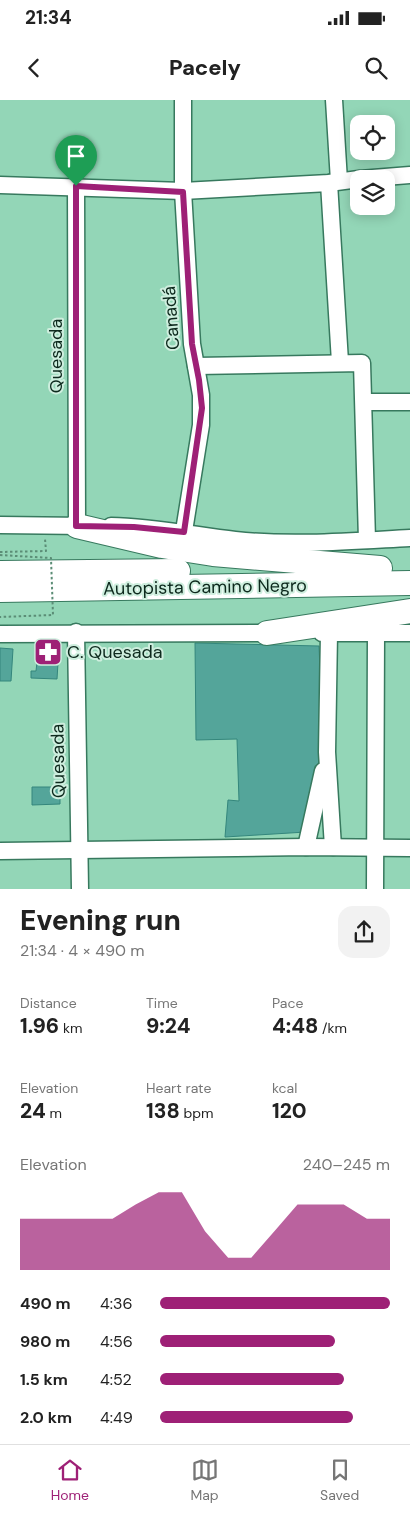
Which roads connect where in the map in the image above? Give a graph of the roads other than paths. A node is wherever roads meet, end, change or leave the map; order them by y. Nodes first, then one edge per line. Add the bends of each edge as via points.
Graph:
1 (183, 100) edge
2 (334, 100) edge
3 (410, 175) edge
4 (395, 176) edge
5 (350, 180) edge
6 (334, 182) junction
7 (0, 185) edge
8 (76, 186) junction
9 (183, 192) junction
10 (340, 362) junction
11 (196, 366) junction
12 (364, 402) junction
13 (410, 402) edge
14 (0, 525) edge
15 (76, 526) junction
16 (184, 532) junction
17 (410, 538) edge
18 (367, 540) junction
19 (380, 568) junction
20 (410, 568) edge
21 (0, 573) edge
22 (410, 583) edge
23 (0, 590) edge
24 (410, 611) edge
25 (76, 632) junction
26 (267, 633) junction
27 (330, 633) junction
28 (410, 633) edge
29 (0, 634) edge
30 (376, 634) junction
31 (327, 752) junction
32 (306, 847) junction
33 (333, 847) junction
34 (375, 847) junction
35 (410, 848) edge
36 (79, 850) junction
37 (0, 851) edge
38 (80, 889) edge
39 (375, 889) edge

1 - 9 street, Canadá
2 - 6 street
3 - 4 street
5 - 6 street
6 - 9 street
6 - 10 street
7 - 8 street
8 - 9 street
8 - 15 street, Quesada
9 - 11 street, Canadá
10 - 11 street
10 - 12 street via 362,363
11 - 16 street, Canadá via 201,395 201,425
12 - 13 street
12 - 18 street
14 - 15 street
15 - 16 street
15 - 19 highway via 213,554
16 - 18 street via 271,542
17 - 18 street
19 - 20 highway, Autopista Camino Negro
19 - 21 highway, Autopista Camino Negro
22 - 23 highway, Autopista Camino Negro
24 - 26 highway
25 - 26 street
25 - 29 street
25 - 36 street, Quesada
26 - 27 street
27 - 30 street
27 - 31 street
28 - 30 street
30 - 34 street
31 - 32 street
31 - 33 street
32 - 33 street
32 - 36 street
33 - 34 street
34 - 35 street
34 - 39 street
36 - 37 street
36 - 38 street, Quesada

